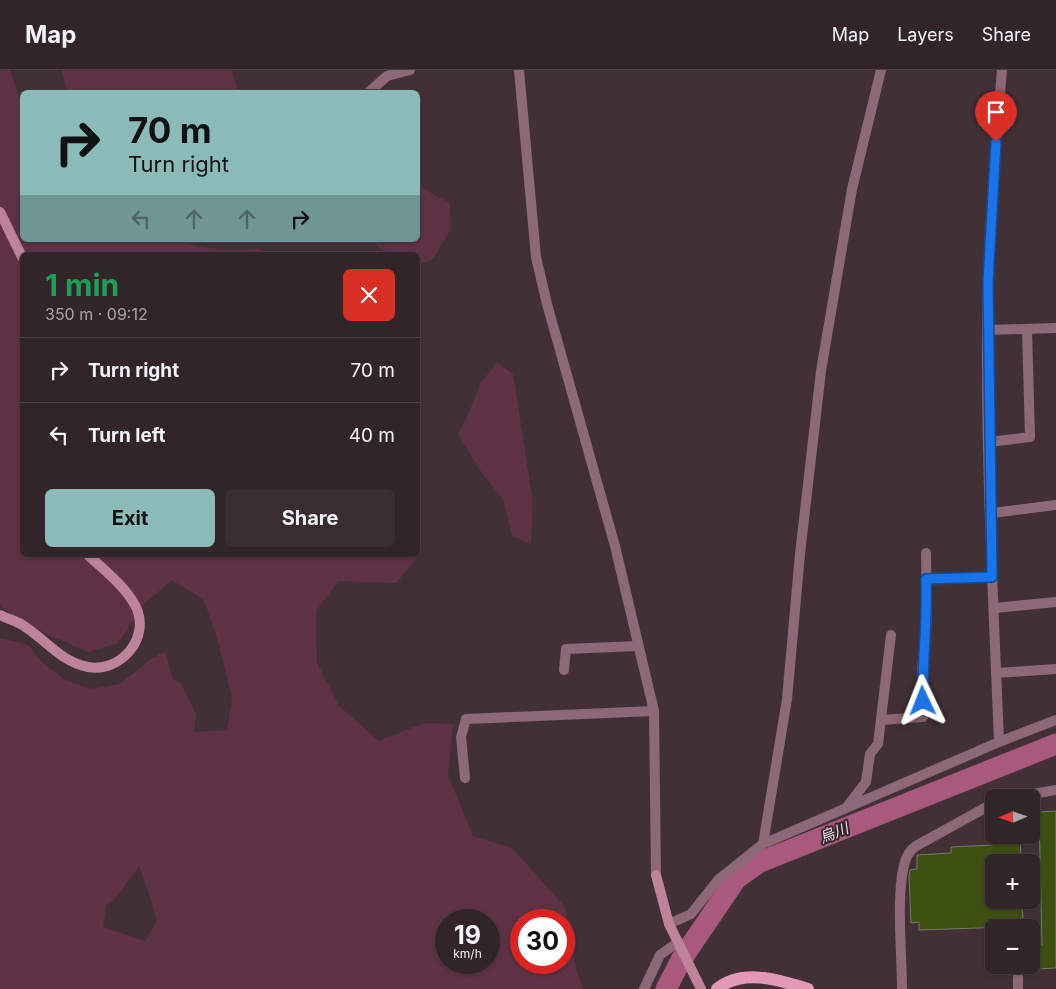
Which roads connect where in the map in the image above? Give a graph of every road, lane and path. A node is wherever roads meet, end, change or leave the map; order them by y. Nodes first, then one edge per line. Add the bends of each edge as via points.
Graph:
1 (410, 70) edge
2 (519, 70) edge
3 (881, 70) edge
4 (1002, 70) edge
5 (371, 90) edge
6 (0, 212) edge
7 (20, 253) edge
8 (1056, 328) edge
9 (1026, 329) junction
10 (988, 330) junction
11 (989, 442) junction
12 (1056, 505) edge
13 (992, 512) junction
14 (926, 553) dead end
15 (90, 557) edge
16 (992, 577) junction
17 (926, 579) junction
18 (1056, 602) edge
19 (994, 608) junction
20 (0, 615) edge
21 (891, 635) dead end
22 (638, 646) junction
23 (1056, 669) edge
24 (564, 670) dead end
25 (996, 672) junction
26 (654, 711) junction
27 (881, 720) junction
28 (1056, 720) edge
29 (999, 742) junction
30 (465, 778) dead end
31 (1056, 790) edge
32 (1040, 793) edge
33 (985, 808) edge
34 (845, 809) junction
35 (763, 844) junction
36 (656, 875) joint
37 (669, 924) junction
38 (677, 943) junction
39 (1018, 974) edge
40 (700, 987) edge
41 (644, 989) edge
42 (717, 989) edge
43 (808, 989) edge
44 (902, 989) edge
45 (1018, 989) edge

1 - 5 street via 387,76
2 - 22 street via 539,271 612,537
3 - 35 street via 852,189 821,371 787,699
4 - 10 street via 992,196
6 - 7 main road
8 - 9 street
9 - 10 street
9 - 11 street via 1030,437
10 - 11 street
11 - 13 street
12 - 13 street
13 - 16 street
14 - 17 street
15 - 20 main road via 115,579 136,606 138,636 125,657 107,667 79,664 57,653 24,625
16 - 17 street
16 - 19 street
17 - 27 street via 923,717
18 - 19 street
19 - 25 street
21 - 27 street
22 - 24 street via 566,649
22 - 26 street
23 - 25 street
25 - 29 street
26 - 30 street via 466,719 461,737
26 - 36 street
27 - 34 street via 878,744 870,754 866,782
28 - 29 street
29 - 34 street
31 - 32 street
33 - 44 street via 916,846 904,863
34 - 35 street
35 - 37 street via 718,880 690,914
36 - 37 main road
37 - 38 main road
38 - 40 main road
38 - 41 street via 660,955
39 - 45 street
42 - 43 main road via 736,979 754,977

